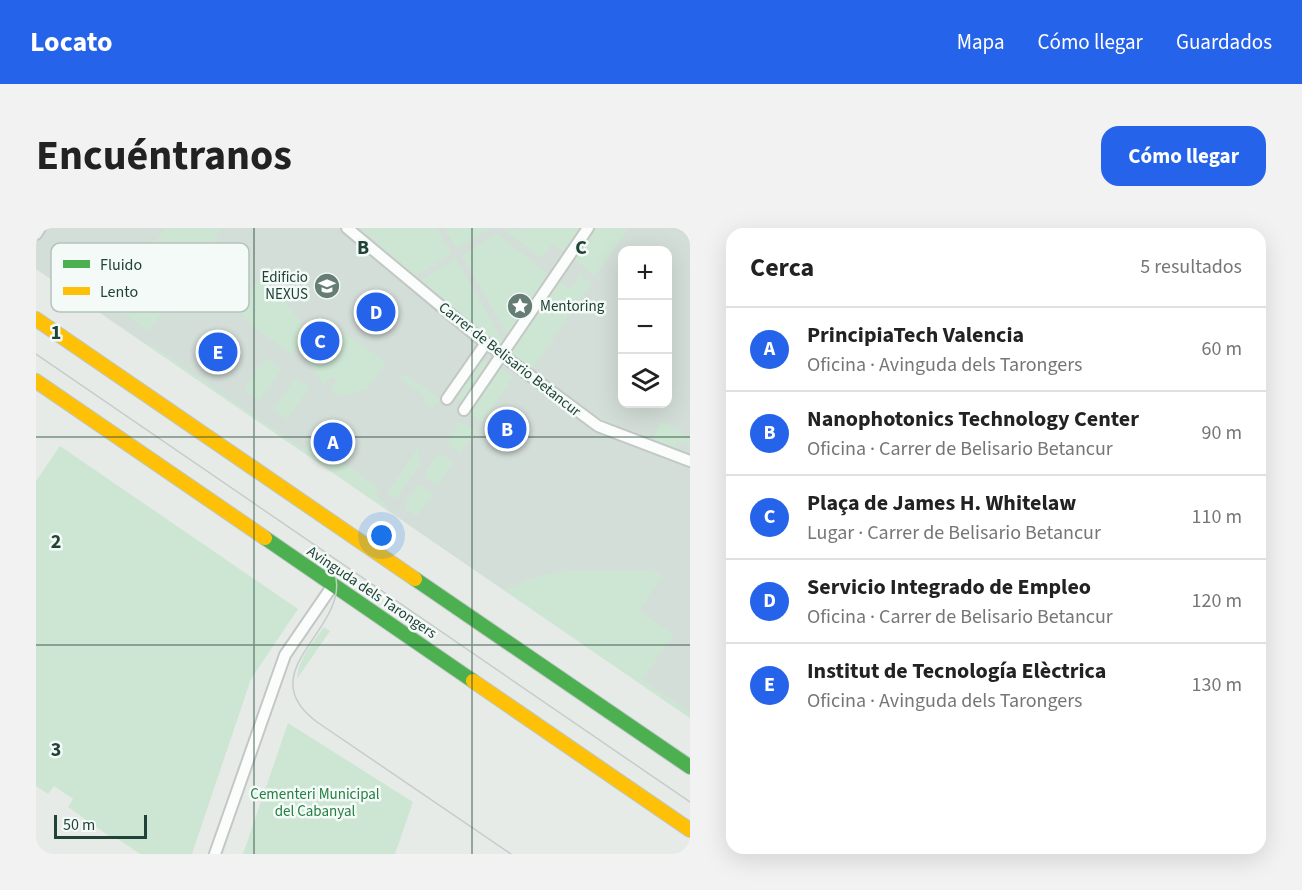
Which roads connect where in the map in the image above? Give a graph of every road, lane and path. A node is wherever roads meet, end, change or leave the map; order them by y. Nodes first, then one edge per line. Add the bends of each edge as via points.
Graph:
1 (40, 228) edge
2 (347, 228) edge
3 (588, 228) edge
4 (36, 234) edge
5 (36, 319) edge
6 (486, 343) junction
7 (501, 355) junction
8 (36, 381) edge
9 (447, 399) dead end
10 (464, 410) dead end
11 (690, 461) edge
12 (333, 585) junction
13 (690, 766) edge
14 (690, 830) edge
15 (215, 854) edge

1 - 4 street
2 - 6 street, Carrer de Belisario Betancur
3 - 7 street
5 - 13 main road
6 - 7 street, Carrer de Belisario Betancur
6 - 9 street
7 - 10 street
7 - 11 street, Carrer de Belisario Betancur via 598,426
8 - 12 main road, Avinguda dels Tarongers
12 - 14 main road, Avinguda dels Tarongers
12 - 15 street via 285,655

